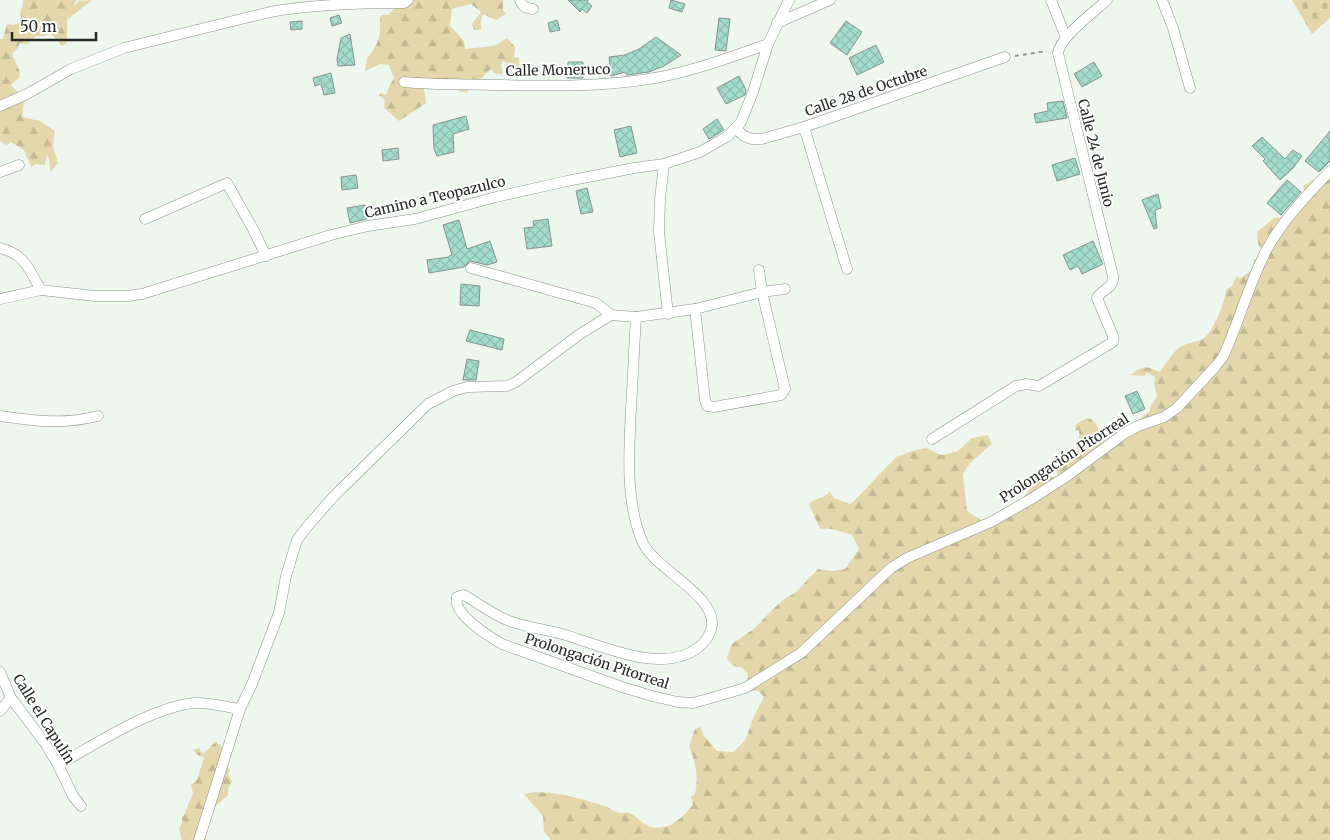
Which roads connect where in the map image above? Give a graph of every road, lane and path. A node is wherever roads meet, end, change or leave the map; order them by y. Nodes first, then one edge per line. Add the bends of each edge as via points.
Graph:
1 (520, 0) edge
2 (788, 0) edge
3 (830, 0) edge
4 (1051, 0) edge
5 (1107, 0) edge
6 (1162, 0) edge
7 (404, 1) edge
8 (533, 9) dead end
9 (777, 24) junction
10 (1066, 38) junction
11 (768, 44) junction
12 (1058, 49) junction
13 (1005, 58) joint
14 (404, 82) dead end
15 (1190, 88) dead end
16 (0, 106) edge
17 (804, 127) junction
18 (736, 129) junction
19 (664, 164) junction
20 (19, 165) dead end
21 (1330, 171) edge
22 (0, 172) edge
23 (145, 219) dead end
24 (0, 248) edge
25 (266, 256) junction
26 (471, 268) dead end
27 (847, 269) dead end
28 (759, 270) dead end
29 (785, 289) dead end
30 (40, 290) junction
31 (762, 292) junction
32 (0, 299) edge
33 (696, 312) junction
34 (668, 314) junction
35 (611, 315) junction
36 (636, 317) junction
37 (0, 416) edge
38 (98, 416) dead end
39 (932, 439) dead end
40 (0, 672) edge
41 (11, 698) junction
42 (240, 709) junction
43 (0, 711) edge
44 (58, 765) junction
45 (81, 806) dead end
46 (199, 840) edge

1 - 8 street via 526,8
2 - 9 street, Camino a Teopazulco
3 - 9 street
4 - 10 street
5 - 10 street
6 - 15 street
7 - 16 street via 293,8 124,48 71,69
9 - 11 street, Camino a Teopazulco
10 - 12 street
11 - 14 street, Calle Moneruco via 686,71 596,85
11 - 18 street, Camino a Teopazulco via 753,92
12 - 13 path
12 - 39 street, Calle 24 de Junio via 1114,280 1097,298 1113,342 1039,386 1016,386
13 - 17 street, Calle 28 de Octubre
17 - 18 street, Calle 28 de Octubre via 762,139 744,136
17 - 27 street
18 - 19 street, Camino a Teopazulco via 700,152
19 - 25 street, Camino a Teopazulco via 601,174 415,219 368,226
19 - 34 street via 659,232
20 - 22 street
21 - 36 street, Prolongación Pitorreal via 1279,230 1259,267 1223,357 1177,408 1125,433 1067,476 991,522 891,568 816,640 777,669 745,688 692,703 652,696 502,644 476,627 456,600 464,595 509,621 633,656 679,657 705,642 712,622 709,611 694,593 652,556 643,543 634,512 629,454
23 - 25 street via 227,183
24 - 30 street via 21,257
25 - 30 street, Camino a Teopazulco via 128,296
26 - 35 street via 596,303
28 - 31 street
29 - 31 street
30 - 32 street, Camino a Teopazulco
31 - 33 street
31 - 33 street via 785,389 777,396 707,406
33 - 34 street
34 - 36 street
35 - 36 street
35 - 42 street via 516,382 507,386 468,387 428,404 334,496 298,540 286,576 280,613
37 - 38 street via 56,422
40 - 41 street, Calle el Capulín
41 - 43 street
41 - 44 street, Calle el Capulín
42 - 44 street via 196,703 180,705 128,726
42 - 46 street
44 - 45 street, Calle el Capulín

